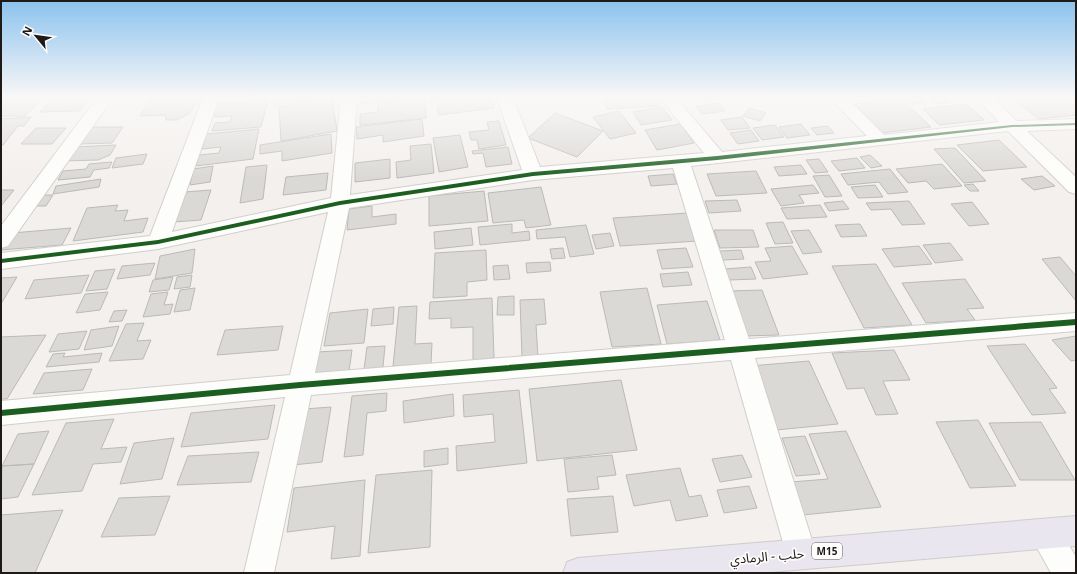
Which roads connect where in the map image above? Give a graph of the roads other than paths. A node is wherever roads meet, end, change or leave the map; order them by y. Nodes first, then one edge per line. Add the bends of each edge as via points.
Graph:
1 (86, 125) edge
2 (201, 125) edge
3 (347, 125) edge
4 (514, 125) edge
5 (690, 125) edge
6 (865, 125) edge
7 (1051, 125) edge
8 (1012, 126) junction
9 (881, 141) junction
10 (718, 158) junction
11 (680, 160) junction
12 (533, 174) junction
13 (1076, 188) edge
14 (340, 203) junction
15 (1, 241) edge
16 (158, 242) junction
17 (1, 261) edge
18 (1076, 322) edge
19 (740, 349) junction
20 (300, 385) junction
21 (1, 413) edge
22 (1076, 531) edge
23 (1045, 535) junction
24 (801, 553) junction
25 (259, 573) edge
26 (578, 573) edge
27 (1068, 573) edge

1 - 15 street
2 - 16 street
3 - 14 street
4 - 12 street
5 - 10 street
6 - 9 street
7 - 8 street
8 - 9 street
8 - 13 street
9 - 10 street
10 - 11 street
11 - 12 street
11 - 19 street
12 - 14 street
14 - 16 street
14 - 20 street
16 - 17 street
18 - 19 street
19 - 20 street
19 - 24 street
20 - 21 street
20 - 25 street
22 - 23 highway, حلب - الرمادي / M15
23 - 24 highway, حلب - الرمادي / M15
23 - 27 street
24 - 26 highway, حلب - الرمادي / M15

